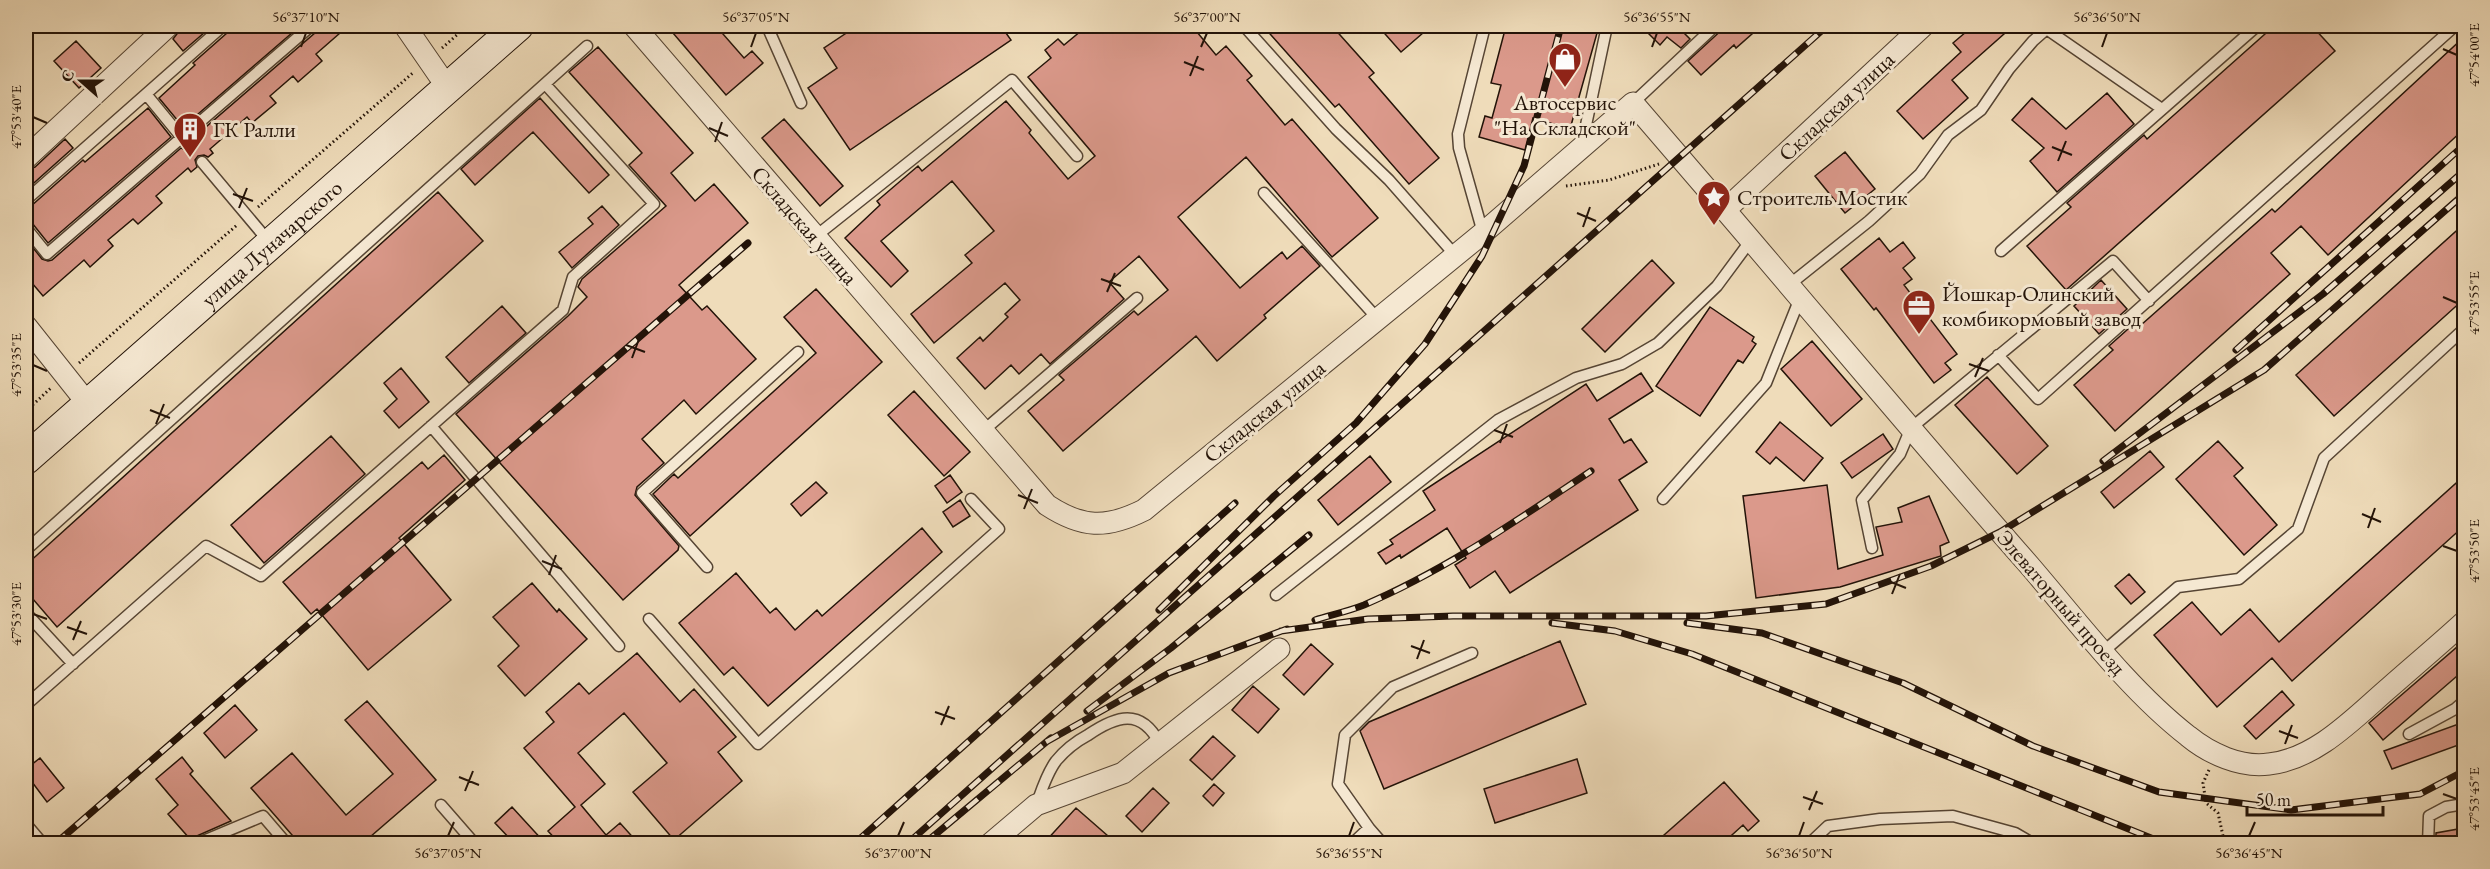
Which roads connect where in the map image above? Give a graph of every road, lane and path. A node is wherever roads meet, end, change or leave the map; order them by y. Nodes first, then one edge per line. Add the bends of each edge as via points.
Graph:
1 (168, 26) edge
2 (224, 26) edge
3 (311, 26) edge
4 (405, 26) edge
5 (518, 26) edge
6 (634, 26) edge
7 (767, 26) edge
8 (1245, 26) edge
9 (1485, 26) edge
10 (1607, 26) edge
11 (1715, 26) edge
12 (1923, 26) edge
13 (2257, 26) edge
14 (2455, 26) edge
15 (2046, 27) edge
16 (587, 46) dead end
17 (545, 84) junction
18 (447, 87) junction
19 (146, 94) junction
20 (801, 103) dead end
21 (1633, 103) junction
22 (2163, 109) junction
23 (184, 141) junction
24 (1581, 148) junction
25 (1077, 156) dead end
26 (1681, 157) junction
27 (26, 158) edge
28 (202, 162) dead end
29 (1532, 191) junction
30 (1264, 193) dead end
31 (26, 200) edge
32 (1725, 210) junction
33 (26, 228) edge
34 (1483, 232) junction
35 (816, 236) junction
36 (1751, 240) junction
37 (270, 244) junction
38 (2001, 251) dead end
39 (1455, 255) junction
40 (1794, 291) junction
41 (1137, 298) dead end
42 (2149, 301) junction
43 (1377, 318) junction
44 (26, 326) edge
45 (2464, 329) edge
46 (798, 352) dead end
47 (1998, 356) junction
48 (88, 404) junction
49 (431, 426) junction
50 (1911, 428) junction
51 (983, 431) junction
52 (26, 459) edge
53 (971, 499) dead end
54 (1663, 499) dead end
55 (1872, 548) dead end
56 (26, 550) edge
57 (707, 567) dead end
58 (1276, 595) dead end
59 (26, 612) edge
60 (649, 619) dead end
61 (2464, 622) edge
62 (619, 646) dead end
63 (1279, 649) dead end
64 (2104, 651) junction
65 (1472, 653) dead end
66 (73, 664) junction
67 (2464, 701) edge
68 (26, 705) edge
69 (2409, 734) dead end
70 (1160, 744) junction
71 (2216, 754) junction
72 (2464, 804) edge
73 (441, 805) dead end
74 (1036, 805) junction
75 (26, 824) edge
76 (1368, 828) junction
77 (43, 843) edge
78 (196, 843) edge
79 (287, 843) edge
80 (475, 843) edge
81 (990, 843) edge
82 (1352, 843) edge
83 (1383, 843) edge
84 (1809, 843) edge
85 (2034, 843) edge
86 (2227, 843) edge
87 (2428, 843) edge

1 - 27 street
2 - 19 lane
3 - 23 lane
4 - 18 street
5 - 18 main road, улица Луначарского
6 - 35 street, Складская улица
7 - 20 lane
8 - 39 lane
9 - 34 lane via 1458,134
10 - 24 lane
11 - 21 lane
12 - 32 street, Складская улица
13 - 22 lane
14 - 42 lane
15 - 22 lane
15 - 40 lane via 2009,69 1981,110 1948,135 1920,174
16 - 17 lane
17 - 49 lane via 654,204 573,277 563,310
17 - 56 lane
18 - 37 main road, улица Луначарского
19 - 23 lane
19 - 31 lane
21 - 24 street, Складская улица
21 - 26 street
22 - 38 lane
23 - 33 lane via 48,254
24 - 29 street, Складская улица
25 - 35 lane via 1012,80
26 - 29 path via 1609,180
26 - 32 street
28 - 37 lane
29 - 34 street, Складская улица
30 - 43 lane
32 - 36 street, Элеваторный проезд
34 - 39 street, Складская улица
35 - 51 street, Складская улица
36 - 40 street, Элеваторный проезд
36 - 58 lane via 1717,286 1658,343 1622,364 1576,378 1498,420
37 - 48 main road, улица Луначарского
39 - 43 street, Складская улица
40 - 50 street, Элеваторный проезд
40 - 54 lane via 1767,383
41 - 51 lane
42 - 47 lane via 2113,261
42 - 47 lane via 2038,399
43 - 51 street, Складская улица via 1144,510 1125,519 1084,524 1065,517 1047,505
44 - 48 street
45 - 64 lane via 2324,458 2298,529 2239,579 2178,587
46 - 57 lane via 642,493
47 - 50 lane
48 - 52 main road, улица Луначарского
49 - 62 lane
49 - 66 lane via 261,576 206,546
50 - 55 lane via 1900,454 1862,500
50 - 64 street, Элеваторный проезд
53 - 60 lane via 999,529 758,744
59 - 66 lane
61 - 71 street, Элеваторный проезд via 2319,745 2270,764 2245,764
63 - 70 street
64 - 71 street, Элеваторный проезд via 2150,703 2190,738
65 - 76 lane via 1393,687 1345,735 1338,784
66 - 68 lane
67 - 69 lane
70 - 74 street via 1123,773
70 - 74 lane via 1154,732 1141,721 1124,717 1106,722 1069,746 1054,763
71 - 86 path via 2203,783 2206,803 2218,813
72 - 87 lane via 2429,816
73 - 80 lane
74 - 81 street
75 - 77 lane
76 - 82 lane
76 - 83 lane
78 - 79 lane via 263,816
84 - 85 lane via 1828,826 1953,816 2015,833

